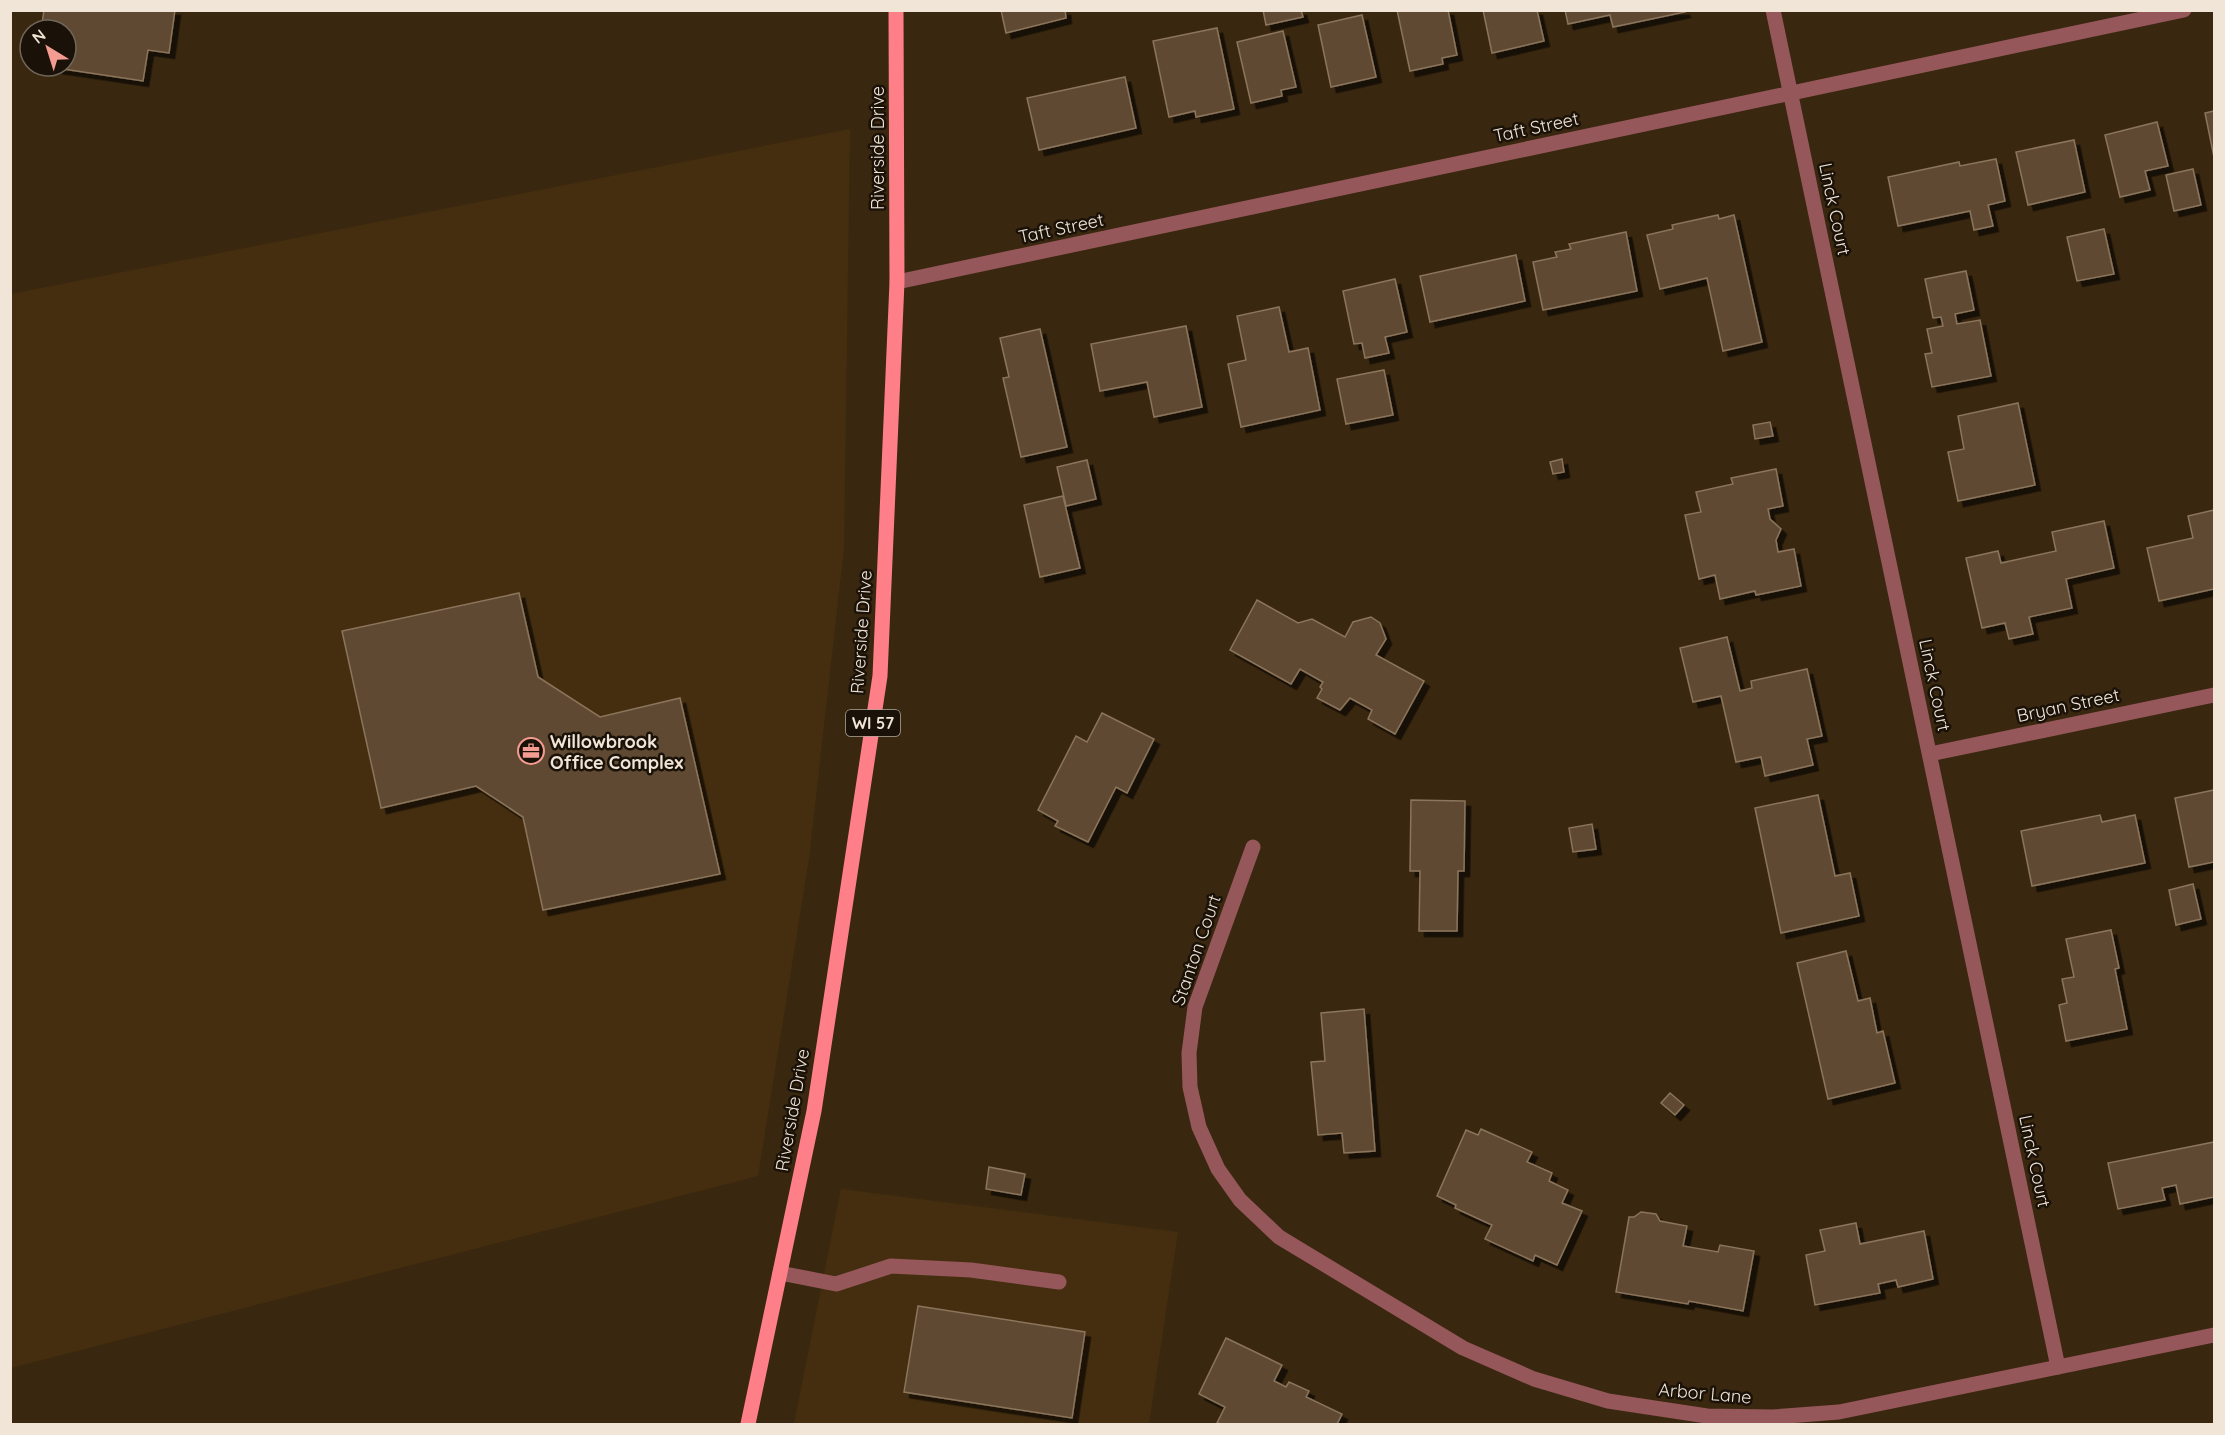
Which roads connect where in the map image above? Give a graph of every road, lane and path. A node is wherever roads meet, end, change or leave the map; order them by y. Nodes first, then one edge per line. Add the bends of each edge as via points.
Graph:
1 (897, 10) edge
2 (1773, 10) edge
3 (2184, 10) edge
4 (1791, 93) junction
5 (897, 282) junction
6 (2214, 694) edge
7 (1929, 754) junction
8 (1252, 847) dead end
9 (1240, 1200) joint
10 (780, 1273) junction
11 (1059, 1282) dead end
12 (2214, 1335) edge
13 (2058, 1368) junction
14 (1672, 1418) edge
15 (748, 1425) edge

1 - 5 main road, Riverside Drive / WI 57
2 - 4 street, Linck Court
3 - 4 street, Taft Street
4 - 5 street, Taft Street
4 - 7 street, Linck Court
5 - 10 main road, Riverside Drive / WI 57 via 880,676 814,1111
6 - 7 street, Bryan Street
7 - 13 street, Linck Court
8 - 9 street, Stanton Court via 1195,1007 1189,1053 1190,1087 1199,1127 1218,1169
9 - 14 street, Arbor Lane via 1279,1237 1463,1348 1534,1379
10 - 11 street via 836,1284 891,1266 971,1270
10 - 15 main road, Riverside Drive / WI 57
12 - 13 street, Arbor Lane
13 - 14 street, Arbor Lane via 1839,1412

